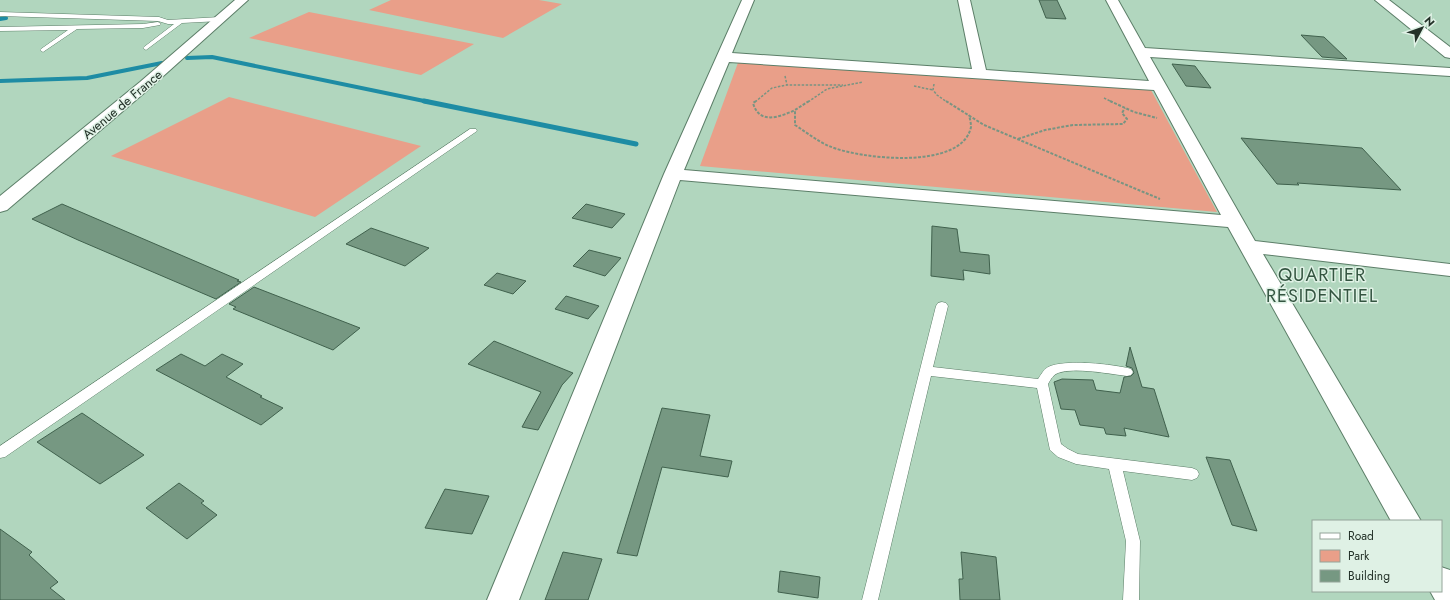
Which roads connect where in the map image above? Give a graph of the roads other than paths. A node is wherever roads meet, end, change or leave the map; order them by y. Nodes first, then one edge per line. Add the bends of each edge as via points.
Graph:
1 (242, 0) edge
2 (748, 0) edge
3 (964, 0) edge
4 (1112, 0) edge
5 (1381, 0) edge
6 (0, 14) edge
7 (26, 15) junction
8 (220, 19) junction
9 (0, 21) edge
10 (181, 21) junction
11 (168, 22) junction
12 (76, 27) junction
13 (0, 29) edge
14 (146, 48) dead end
15 (43, 50) dead end
16 (1141, 52) junction
17 (1450, 54) edge
18 (724, 57) junction
19 (1450, 72) edge
20 (980, 75) junction
21 (1160, 86) junction
22 (473, 131) dead end
23 (673, 174) junction
24 (0, 206) edge
25 (1236, 222) junction
26 (1248, 246) junction
27 (1450, 270) edge
28 (942, 306) dead end
29 (926, 371) junction
30 (1127, 372) dead end
31 (1042, 384) junction
32 (0, 453) edge
33 (1115, 464) junction
34 (1192, 474) dead end
35 (1405, 520) edge
36 (1442, 583) edge
37 (1450, 596) edge
38 (503, 600) edge
39 (870, 600) edge
40 (1131, 600) edge

1 - 8 street, Avenue de France
2 - 18 street
3 - 20 street
4 - 16 street
5 - 17 street
6 - 7 lane
7 - 9 lane
7 - 11 lane via 159,19
8 - 10 lane
8 - 24 street, Avenue de France
10 - 11 lane
10 - 14 lane
11 - 12 lane via 143,26
12 - 13 lane
12 - 15 lane
16 - 19 street
16 - 21 street
18 - 20 street
18 - 23 street
20 - 21 street
21 - 25 street
22 - 32 lane
23 - 25 street
23 - 38 street
25 - 26 street
26 - 27 street
26 - 35 street
28 - 29 lane
29 - 31 lane
29 - 39 lane
30 - 31 lane via 1068,367 1054,369
31 - 33 lane via 1055,446 1076,459
33 - 34 lane
33 - 40 lane via 1133,541
36 - 37 street

